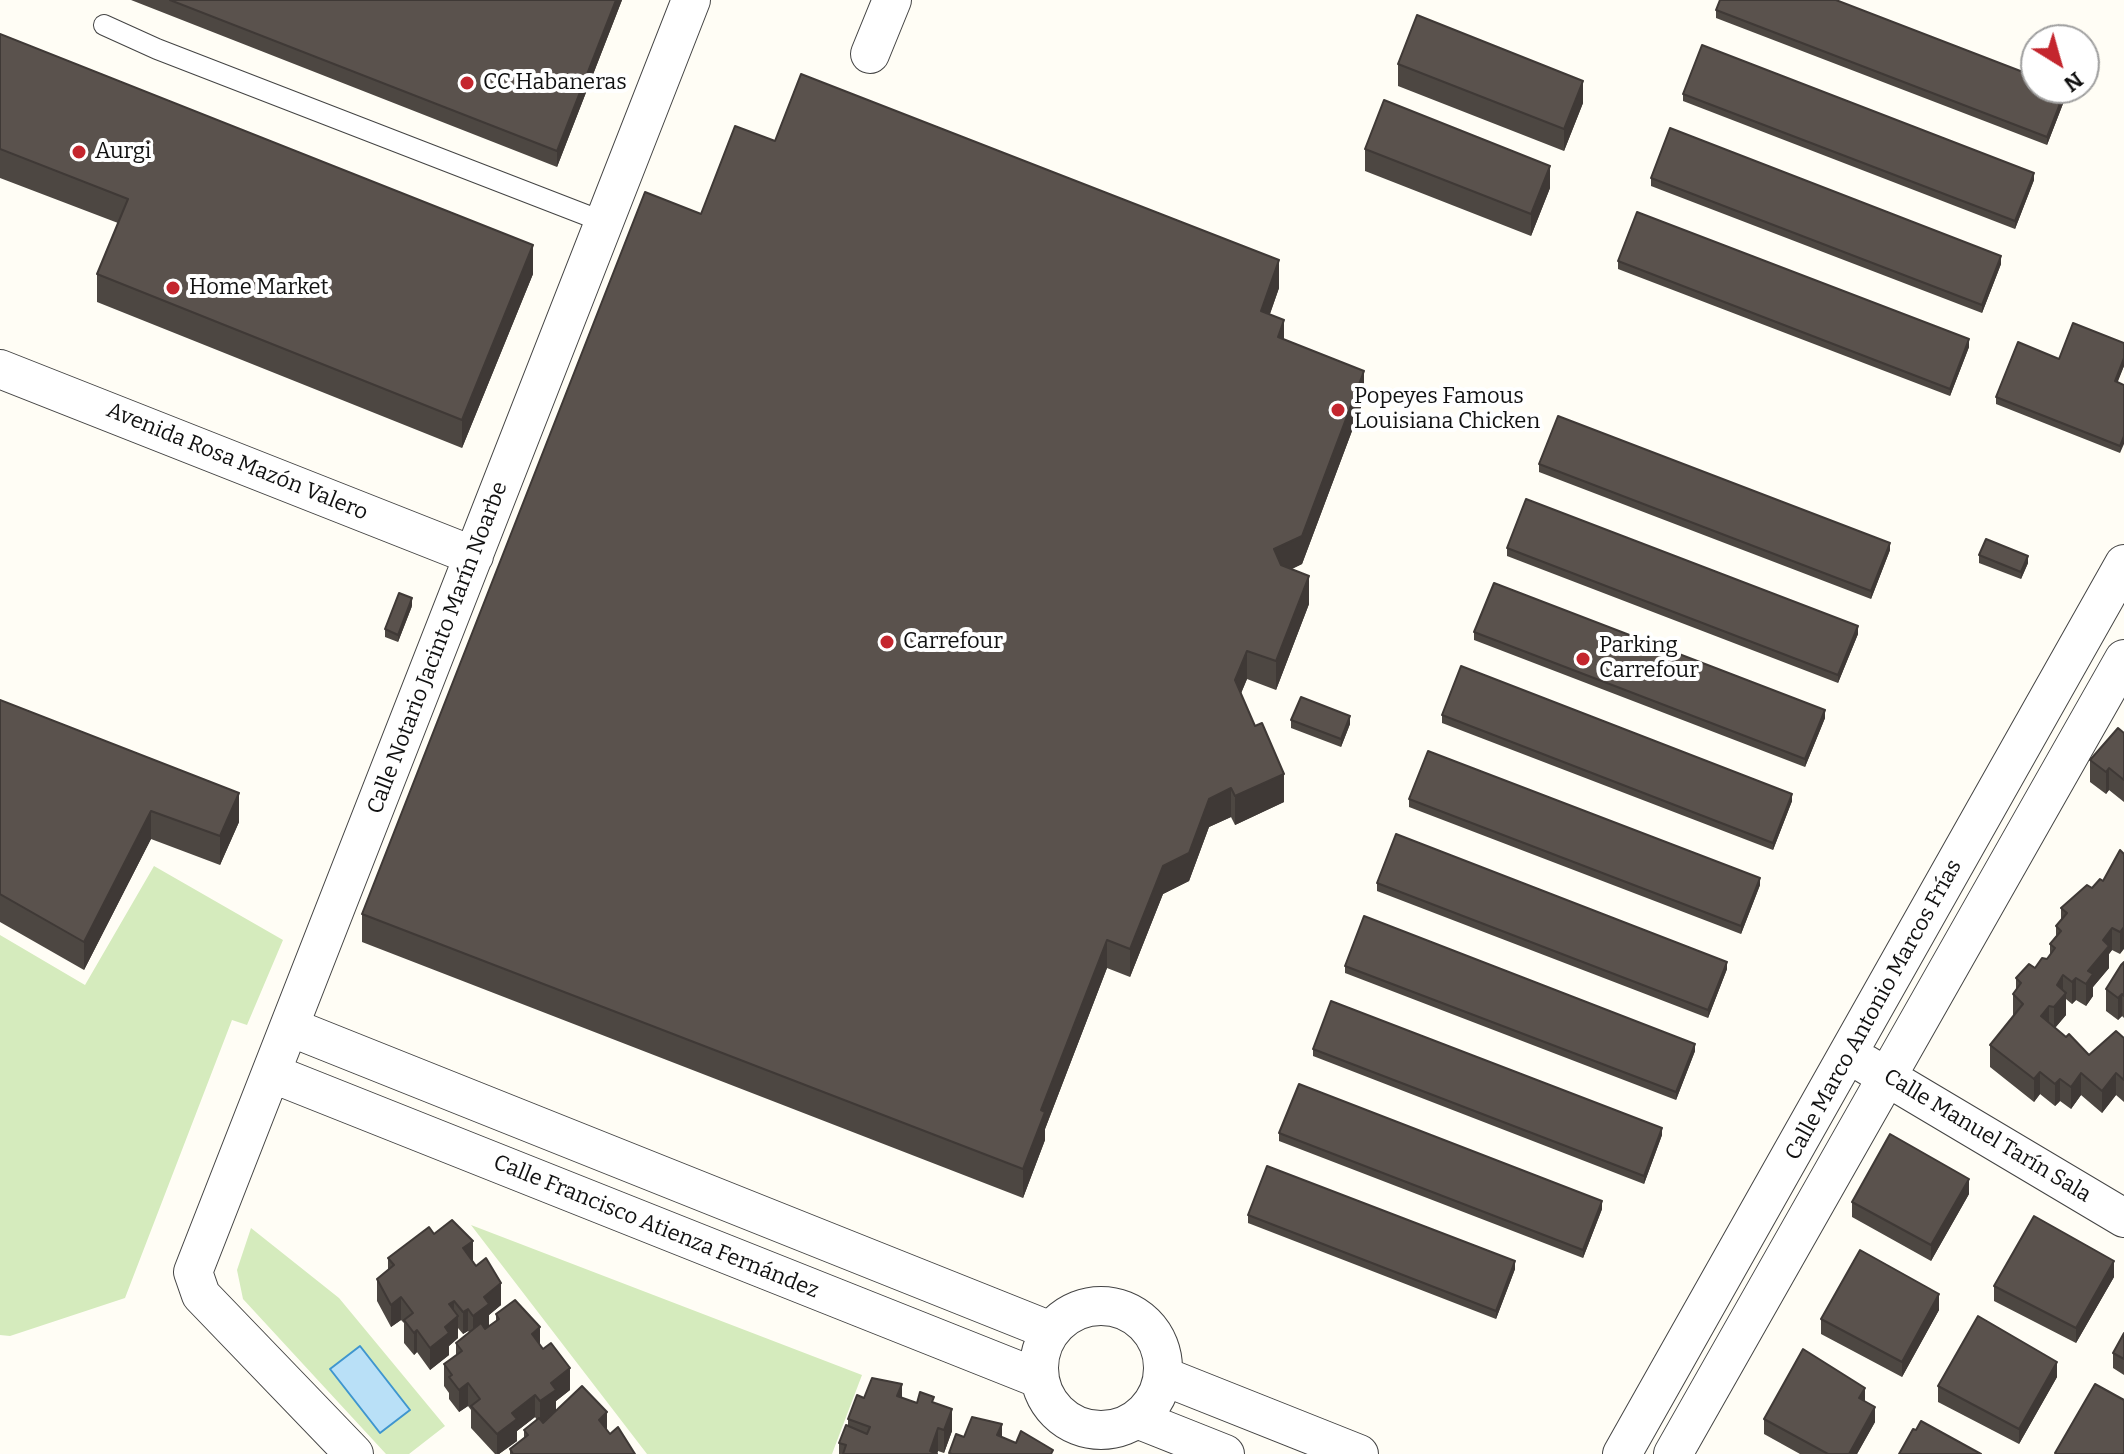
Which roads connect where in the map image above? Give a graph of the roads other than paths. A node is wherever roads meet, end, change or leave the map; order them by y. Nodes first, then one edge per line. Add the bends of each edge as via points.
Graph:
1 (691, 0) edge
2 (892, 0) edge
3 (104, 25) dead end
4 (870, 54) dead end
5 (604, 222) junction
6 (0, 369) edge
7 (474, 556) junction
8 (2124, 564) edge
9 (2124, 659) edge
10 (290, 1027) junction
11 (1850, 1055) junction
12 (271, 1073) junction
13 (1887, 1077) junction
14 (2124, 1218) edge
15 (1051, 1331) junction
16 (1163, 1376) junction
17 (1040, 1379) junction
18 (1137, 1419) junction
19 (354, 1454) edge
20 (1225, 1454) edge
21 (1359, 1454) edge
22 (1622, 1454) edge
23 (1673, 1454) edge

1 - 5 street, Calle Notario Jacinto Marín Noarbe
2 - 4 street
3 - 5 lane
5 - 7 street, Calle Notario Jacinto Marín Noarbe
6 - 7 street, Avenida Rosa Mazón Valero
7 - 10 street, Calle Notario Jacinto Marín Noarbe
8 - 11 street, Calle Marco Antonio Marcos Frías
9 - 13 street, Calle Marco Antonio Marcos Frías
10 - 12 street, Calle Notario Jacinto Marín Noarbe
10 - 15 street
11 - 13 street, Calle Manuel Tarín Sala
11 - 22 street, Calle Marco Antonio Marcos Frías
12 - 17 street, Calle Francisco Atienza Fernández
12 - 19 street, Calle Notario Jacinto Marín Noarbe via 197,1259 194,1285
13 - 14 street, Calle Manuel Tarín Sala
13 - 23 street, Calle Marco Antonio Marcos Frías
15 - 16 street via 1085,1308 1129,1312 1152,1331
15 - 17 street via 1039,1362
16 - 18 street via 1159,1393
16 - 21 street
17 - 18 street via 1052,1407 1077,1426 1108,1430
18 - 20 street

